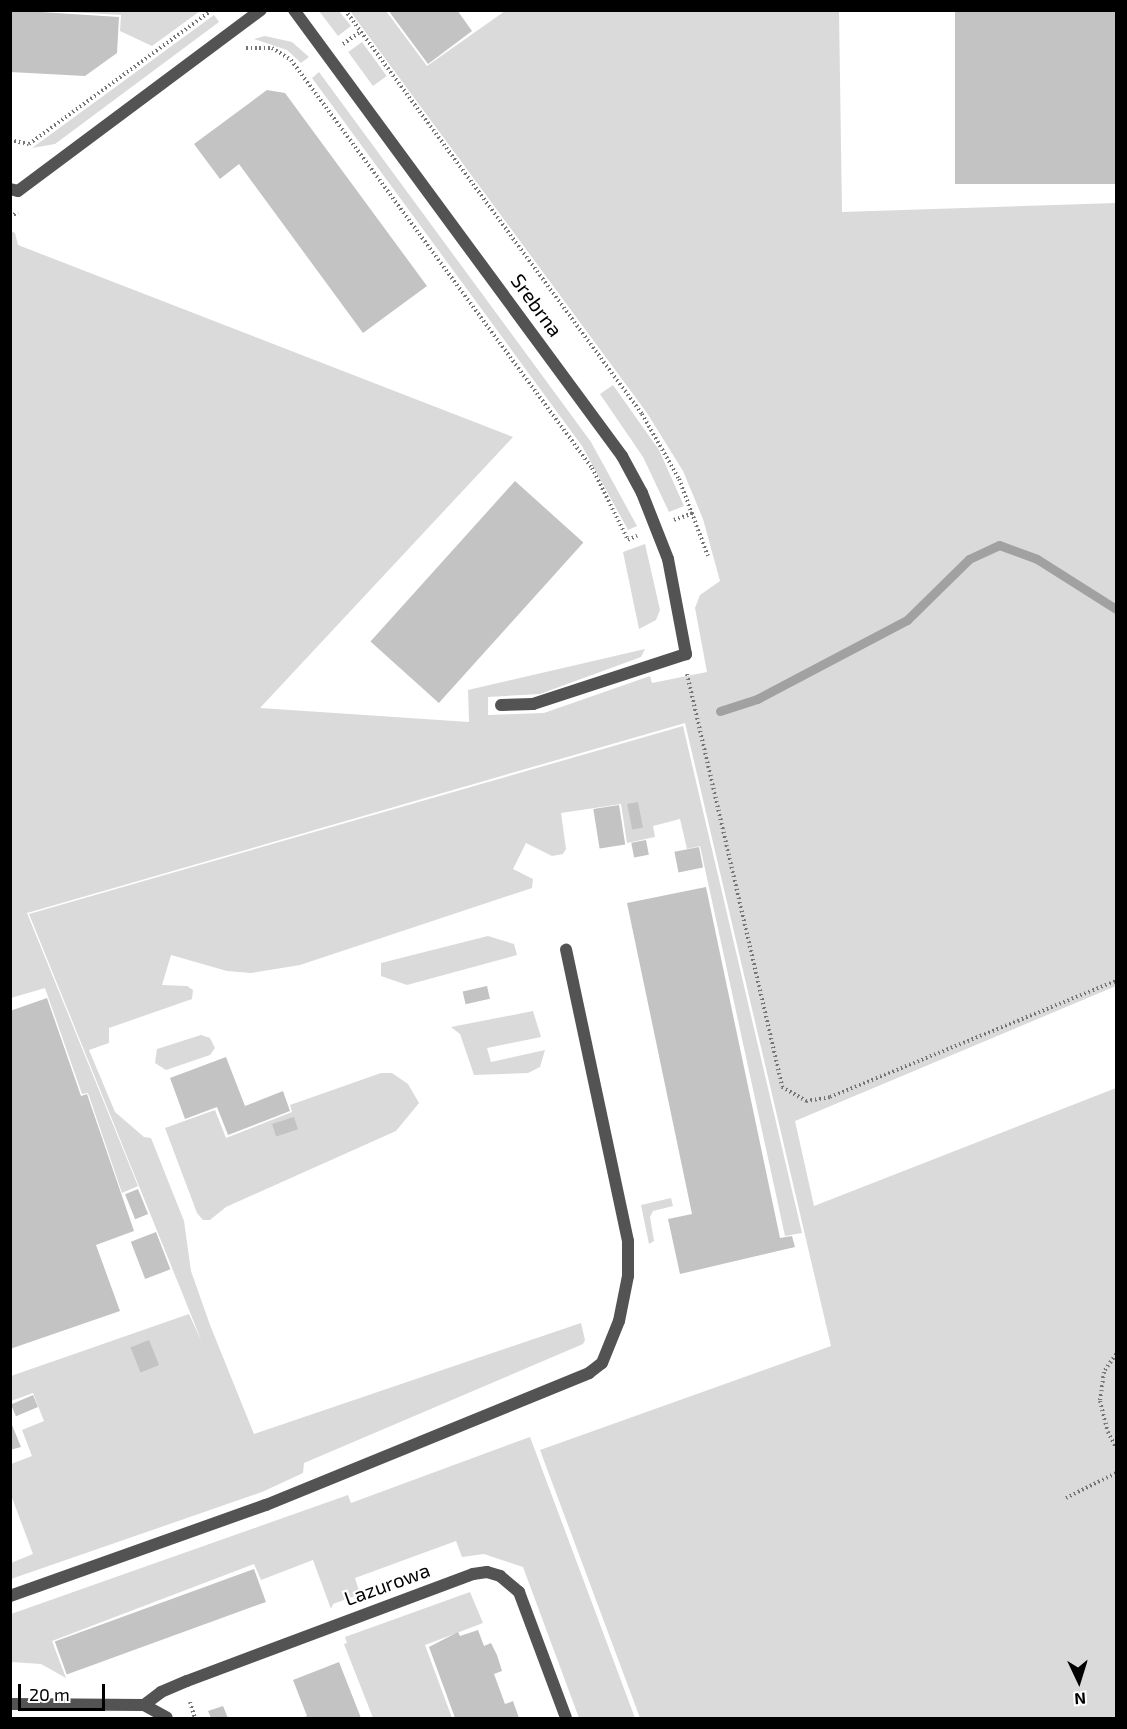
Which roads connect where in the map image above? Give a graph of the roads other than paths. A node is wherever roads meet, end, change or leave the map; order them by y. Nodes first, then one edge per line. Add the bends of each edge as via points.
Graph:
1 (261, 10) edge
2 (294, 10) edge
3 (10, 189) edge
4 (501, 705) dead end
5 (566, 950) dead end
6 (10, 1596) edge
7 (10, 1704) edge
8 (144, 1706) junction
9 (167, 1719) edge
10 (566, 1719) edge

1 - 3 street via 18,191
2 - 4 street, Srebrna via 607,433 658,527 673,579 686,654 534,704
5 - 6 street via 628,1241 628,1276 619,1321 602,1362 588,1373 266,1505
7 - 8 street
8 - 9 street
8 - 10 street, Lazurowa via 187,1681 472,1574 487,1572 500,1576 519,1593

